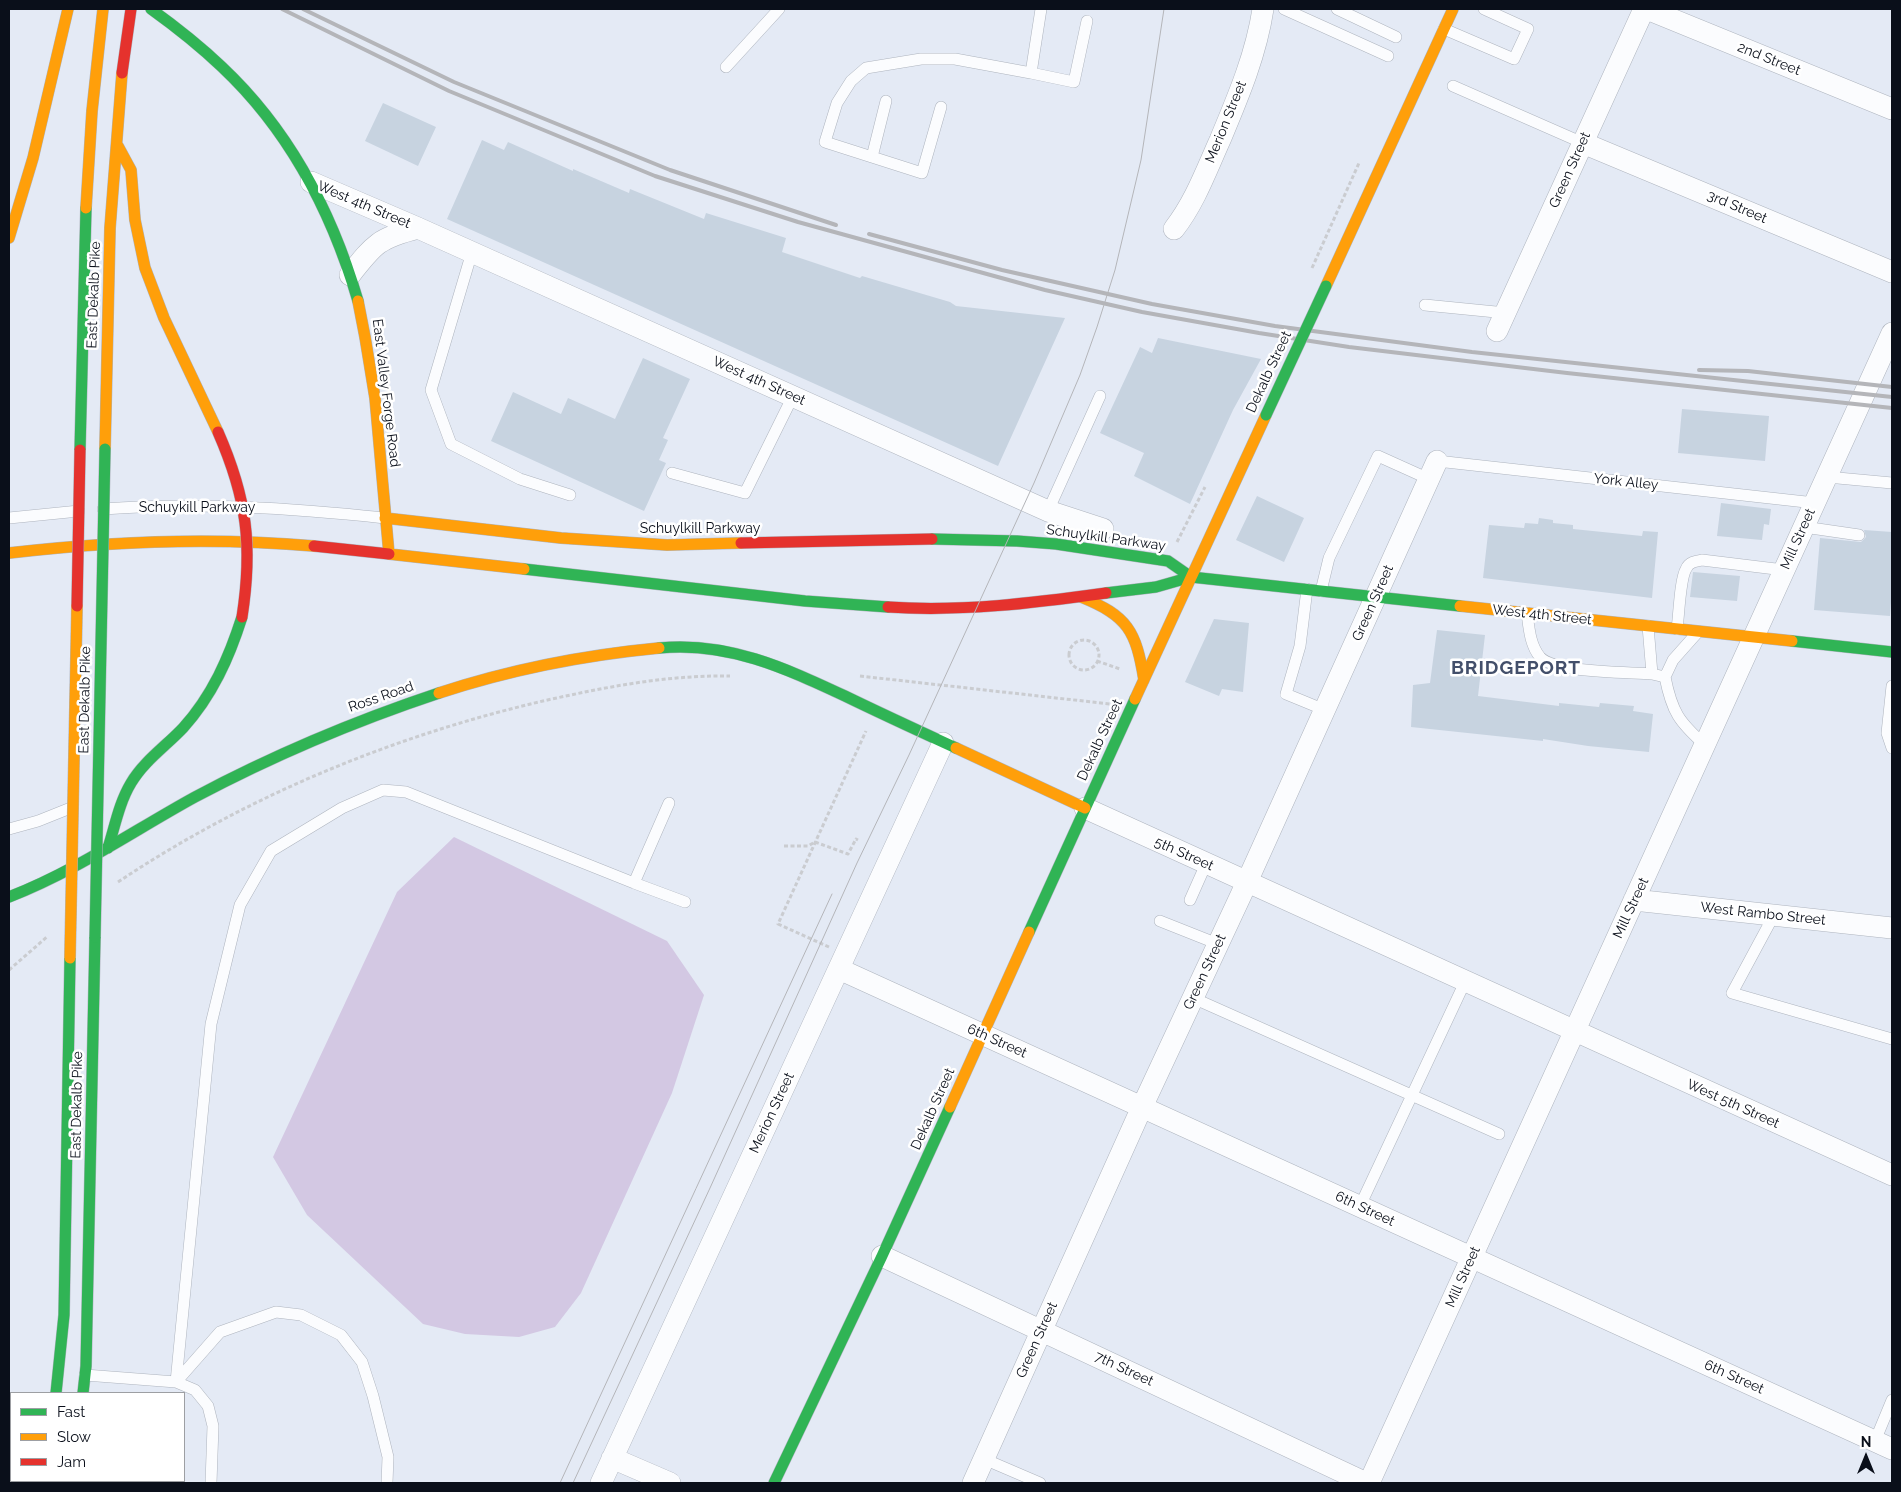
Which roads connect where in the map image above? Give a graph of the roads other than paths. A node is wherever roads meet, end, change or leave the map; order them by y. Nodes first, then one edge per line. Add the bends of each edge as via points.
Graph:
1 (68, 9) edge
2 (103, 9) edge
3 (151, 9) edge
4 (779, 9) edge
5 (1041, 9) edge
6 (1263, 9) edge
7 (1284, 9) edge
8 (1337, 9) edge
9 (1453, 9) edge
10 (1484, 9) edge
11 (1645, 9) edge
12 (130, 13) edge
13 (1087, 21) dead end
14 (1444, 29) junction
15 (1396, 37) dead end
16 (1388, 56) dead end
17 (726, 67) dead end
18 (1031, 73) junction
19 (1453, 86) dead end
20 (886, 101) dead end
21 (940, 107) dead end
22 (1892, 110) edge
23 (115, 141) junction
24 (1582, 143) junction
25 (872, 157) junction
26 (311, 182) junction
27 (418, 228) junction
28 (1174, 228) dead end
29 (9, 238) edge
30 (472, 252) junction
31 (1892, 272) edge
32 (350, 275) junction
33 (1425, 306) dead end
34 (1501, 322) joint
35 (1892, 333) edge
36 (794, 396) junction
37 (1100, 396) dead end
38 (1433, 470) junction
39 (672, 473) dead end
40 (1827, 477) junction
41 (1892, 483) edge
42 (570, 495) dead end
43 (1815, 503) junction
44 (1048, 511) junction
45 (9, 518) edge
46 (385, 518) junction
47 (1804, 527) junction
48 (1103, 529) dead end
49 (1859, 534) dead end
50 (9, 553) edge
51 (389, 554) junction
52 (1784, 570) junction
53 (1191, 577) junction
54 (1307, 589) junction
55 (1321, 591) junction
56 (1081, 597) junction
57 (1376, 597) junction
58 (1527, 613) junction
59 (1648, 626) junction
60 (1677, 629) junction
61 (1699, 632) junction
62 (1754, 638) junction
63 (1892, 652) edge
64 (795, 673) joint
65 (1652, 674) junction
66 (1665, 677) junction
67 (1144, 680) junction
68 (1892, 686) edge
69 (1324, 710) junction
70 (944, 743) junction
71 (1705, 745) junction
72 (1892, 748) edge
73 (150, 758) junction
74 (122, 779) dead end
75 (107, 788) dead end
76 (669, 803) dead end
77 (1085, 808) junction
78 (9, 829) edge
79 (108, 848) junction
80 (1206, 864) junction
81 (1247, 882) junction
82 (634, 883) junction
83 (9, 897) edge
84 (1190, 900) dead end
85 (1634, 900) junction
86 (686, 902) dead end
87 (1774, 915) junction
88 (1160, 921) dead end
89 (1892, 928) edge
90 (1218, 944) junction
91 (842, 961) junction
92 (1465, 982) junction
93 (1193, 998) junction
94 (1574, 1032) junction
95 (983, 1034) junction
96 (1892, 1039) edge
97 (1412, 1096) junction
98 (1142, 1107) junction
99 (1499, 1134) dead end
100 (1892, 1175) edge
101 (1360, 1206) junction
102 (882, 1256) junction
103 (1472, 1257) junction
104 (1041, 1330) junction
105 (85, 1375) junction
106 (176, 1382) junction
107 (56, 1392) edge
108 (84, 1392) edge
109 (1892, 1400) edge
110 (1884, 1445) edge
111 (612, 1458) junction
112 (984, 1459) junction
113 (211, 1483) edge
114 (387, 1483) edge
115 (601, 1483) edge
116 (670, 1483) edge
117 (774, 1483) edge
118 (973, 1483) edge
119 (1040, 1483) edge
120 (1368, 1483) edge

1 - 29 main road
2 - 107 main road, East Dekalb Pike, bridge via 87,185 64,1315
3 - 26 main road, East Valley Forge Road via 199,45 251,96
4 - 17 lane
5 - 18 lane
6 - 28 street, Merion Street via 1254,54 1226,126 1201,184
7 - 16 lane
8 - 15 lane
9 - 14 main road, Dekalb Street
10 - 14 lane via 1528,29 1514,59
11 - 22 street, 2nd Street
11 - 24 street, Green Street
12 - 23 main road, East Dekalb Pike
13 - 18 lane via 1074,82
14 - 53 main road, Dekalb Street, bridge
18 - 25 lane via 955,59 921,59 866,68 851,81 837,102 825,142
19 - 24 lane
20 - 25 lane
21 - 25 lane via 922,174
23 - 73 main road, bridge via 131,170 135,220 145,268 164,318 232,464 244,508 249,562 242,617 226,663 201,706 169,743
23 - 105 main road, East Dekalb Pike, bridge via 105,449
24 - 31 street, 3rd Street
24 - 34 street, Green Street
26 - 27 street, West 4th Street
26 - 32 main road, East Valley Forge Road
27 - 30 street, West 4th Street
27 - 32 street, West 4th Street via 383,239
30 - 36 street, West 4th Street
30 - 42 lane via 431,390 451,444 520,478
32 - 46 main road, East Valley Forge Road via 359,306 370,372
33 - 34 lane
35 - 40 street, Mill Street
36 - 39 lane via 745,493
36 - 44 street, West 4th Street
37 - 44 lane
38 - 43 lane, York Alley
38 - 55 lane, York Alley via 1378,456 1329,558
38 - 57 street, Green Street
40 - 41 lane
40 - 43 street, Mill Street
43 - 47 street, Mill Street
44 - 48 street, West 4th Street
45 - 46 lane, Schuykill Parkway via 85,510 179,506 288,509
46 - 51 main road, East Valley Forge Road
46 - 53 main road, Schuylkill Parkway via 561,538 667,545 944,539 1017,541 1168,561
47 - 49 lane
47 - 52 street, Mill Street
50 - 51 main road via 126,542 222,541
51 - 56 main road via 855,606 959,608
52 - 60 lane via 1702,560 1690,564 1683,575
52 - 62 street, Mill Street
53 - 54 main road, West 4th Street
53 - 56 main road via 1156,587
53 - 67 main road, Dekalb Street
54 - 55 main road, West 4th Street
54 - 69 lane via 1300,646 1286,694
55 - 57 main road, West 4th Street
56 - 67 main road via 1109,609 1128,626 1138,648
57 - 58 main road, West 4th Street
57 - 69 street, Green Street
58 - 59 main road, West 4th Street
58 - 65 lane via 1531,639 1541,658 1550,665
59 - 60 main road, West 4th Street
59 - 65 lane
60 - 61 main road, West 4th Street
61 - 62 main road, West 4th Street
61 - 66 lane via 1673,660
62 - 63 main road, West 4th Street
62 - 71 street, Mill Street
64 - 70 main road, 5th Street
64 - 79 main road, Ross Road via 749,656 704,647 676,646 564,662 494,677 368,716 299,745 194,798
65 - 66 lane
66 - 71 lane via 1675,713
67 - 77 main road, Dekalb Street
68 - 72 lane via 1887,733
69 - 81 street, Green Street
70 - 77 main road, 5th Street
70 - 91 street, Merion Street
71 - 85 street, Mill Street
73 - 74 lane
73 - 79 main road via 124,796
75 - 78 lane via 62,812
76 - 82 lane
77 - 80 street, 5th Street
77 - 95 main road, Dekalb Street
79 - 83 main road, Ross Road via 69,872
80 - 81 street, 5th Street
80 - 84 lane
81 - 90 street, Green Street
81 - 92 street, 5th Street
82 - 86 lane
82 - 106 lane via 406,792 383,790 342,808 271,851 240,904 211,1024
85 - 87 street, West Rambo Street
85 - 94 street, Mill Street
87 - 89 street, West Rambo Street
87 - 96 lane via 1732,993
88 - 90 lane
90 - 93 street, Green Street
91 - 95 street, 6th Street
91 - 111 street, Merion Street
92 - 94 street, 5th Street
92 - 97 lane
93 - 97 lane
93 - 98 street, Green Street
94 - 100 street, West 5th Street
94 - 103 street, Mill Street
95 - 98 street, 6th Street
95 - 102 main road, Dekalb Street
97 - 99 lane
97 - 101 lane
98 - 101 street, 6th Street
98 - 104 street, Green Street
101 - 103 street, 6th Street
102 - 104 street, 7th Street
102 - 117 main road, Dekalb Street
103 - 110 street, 6th Street
103 - 120 street, Mill Street
104 - 112 street, Green Street
104 - 120 street, 7th Street
105 - 106 lane
105 - 108 main road, East Dekalb Pike
106 - 113 lane via 196,1390 208,1406 213,1426
106 - 114 lane via 220,1332 276,1312 300,1315 341,1335 362,1362 388,1457
109 - 110 lane
111 - 115 street, Merion Street
111 - 116 street
112 - 118 street, Green Street
112 - 119 lane

